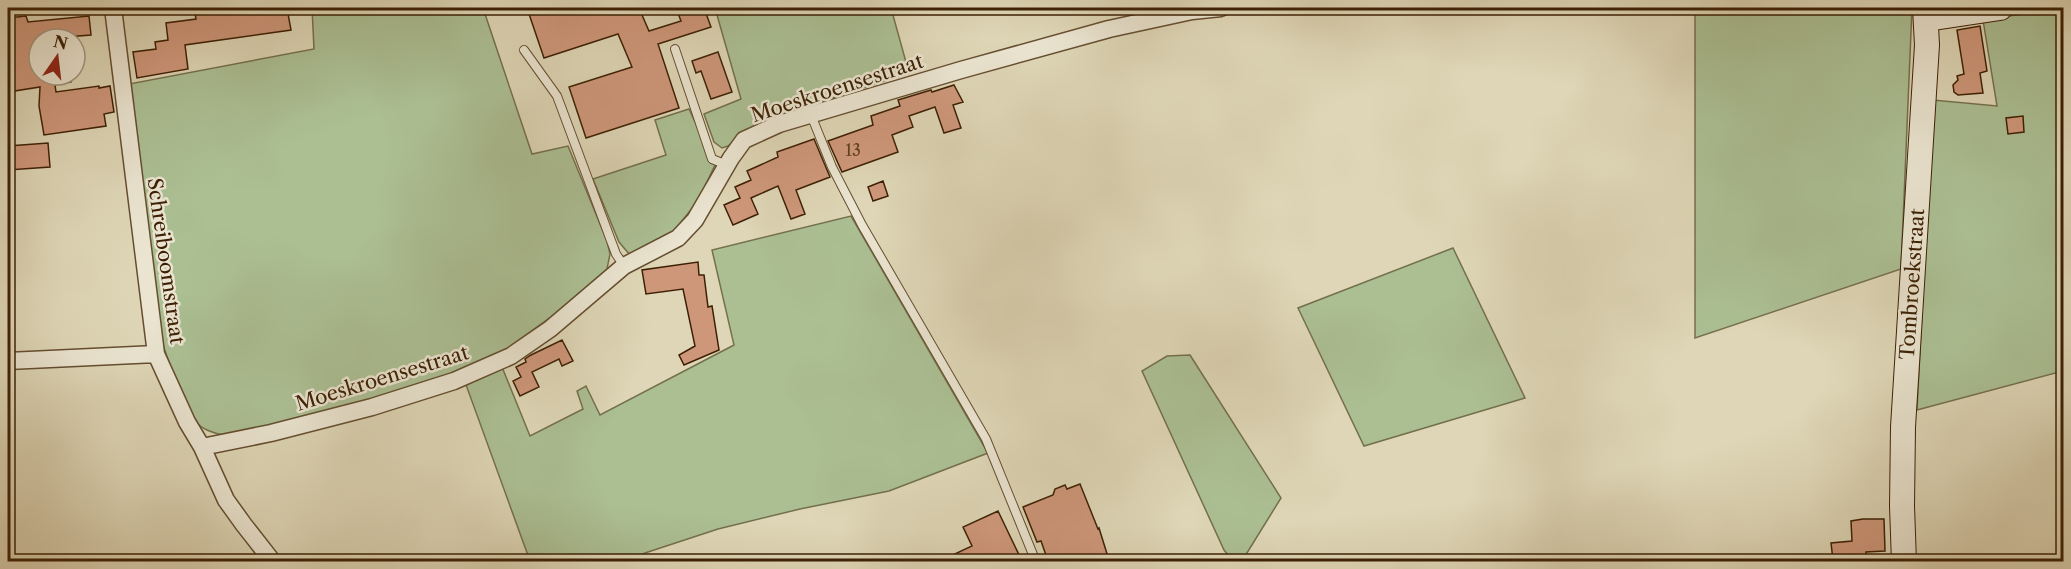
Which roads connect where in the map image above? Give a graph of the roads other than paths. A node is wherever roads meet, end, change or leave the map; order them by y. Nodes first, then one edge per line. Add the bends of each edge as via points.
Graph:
1 (113, 8) edge
2 (1221, 8) edge
3 (2000, 8) edge
4 (1926, 13) edge
5 (675, 48) dead end
6 (524, 50) dead end
7 (811, 115) junction
8 (727, 165) junction
9 (624, 266) junction
10 (156, 354) junction
11 (8, 361) edge
12 (202, 447) junction
13 (273, 561) edge
14 (1035, 561) edge
15 (1904, 561) edge

1 - 10 street, Schreiboomstraat
2 - 7 street, Moeskroensestraat via 1109,29
3 - 4 street
4 - 15 street, Tombroekstraat via 1926,69 1903,440
5 - 8 lane via 712,159
6 - 9 lane via 556,96
7 - 8 street, Moeskroensestraat via 779,124 744,141
7 - 14 lane via 862,225 986,439
8 - 9 street, Moeskroensestraat via 695,220 678,238
9 - 12 street, Moeskroensestraat via 550,329 511,356 454,381 316,422
10 - 11 street
10 - 12 street, Schreiboomstraat
12 - 13 street, Schreiboomstraat via 226,500

